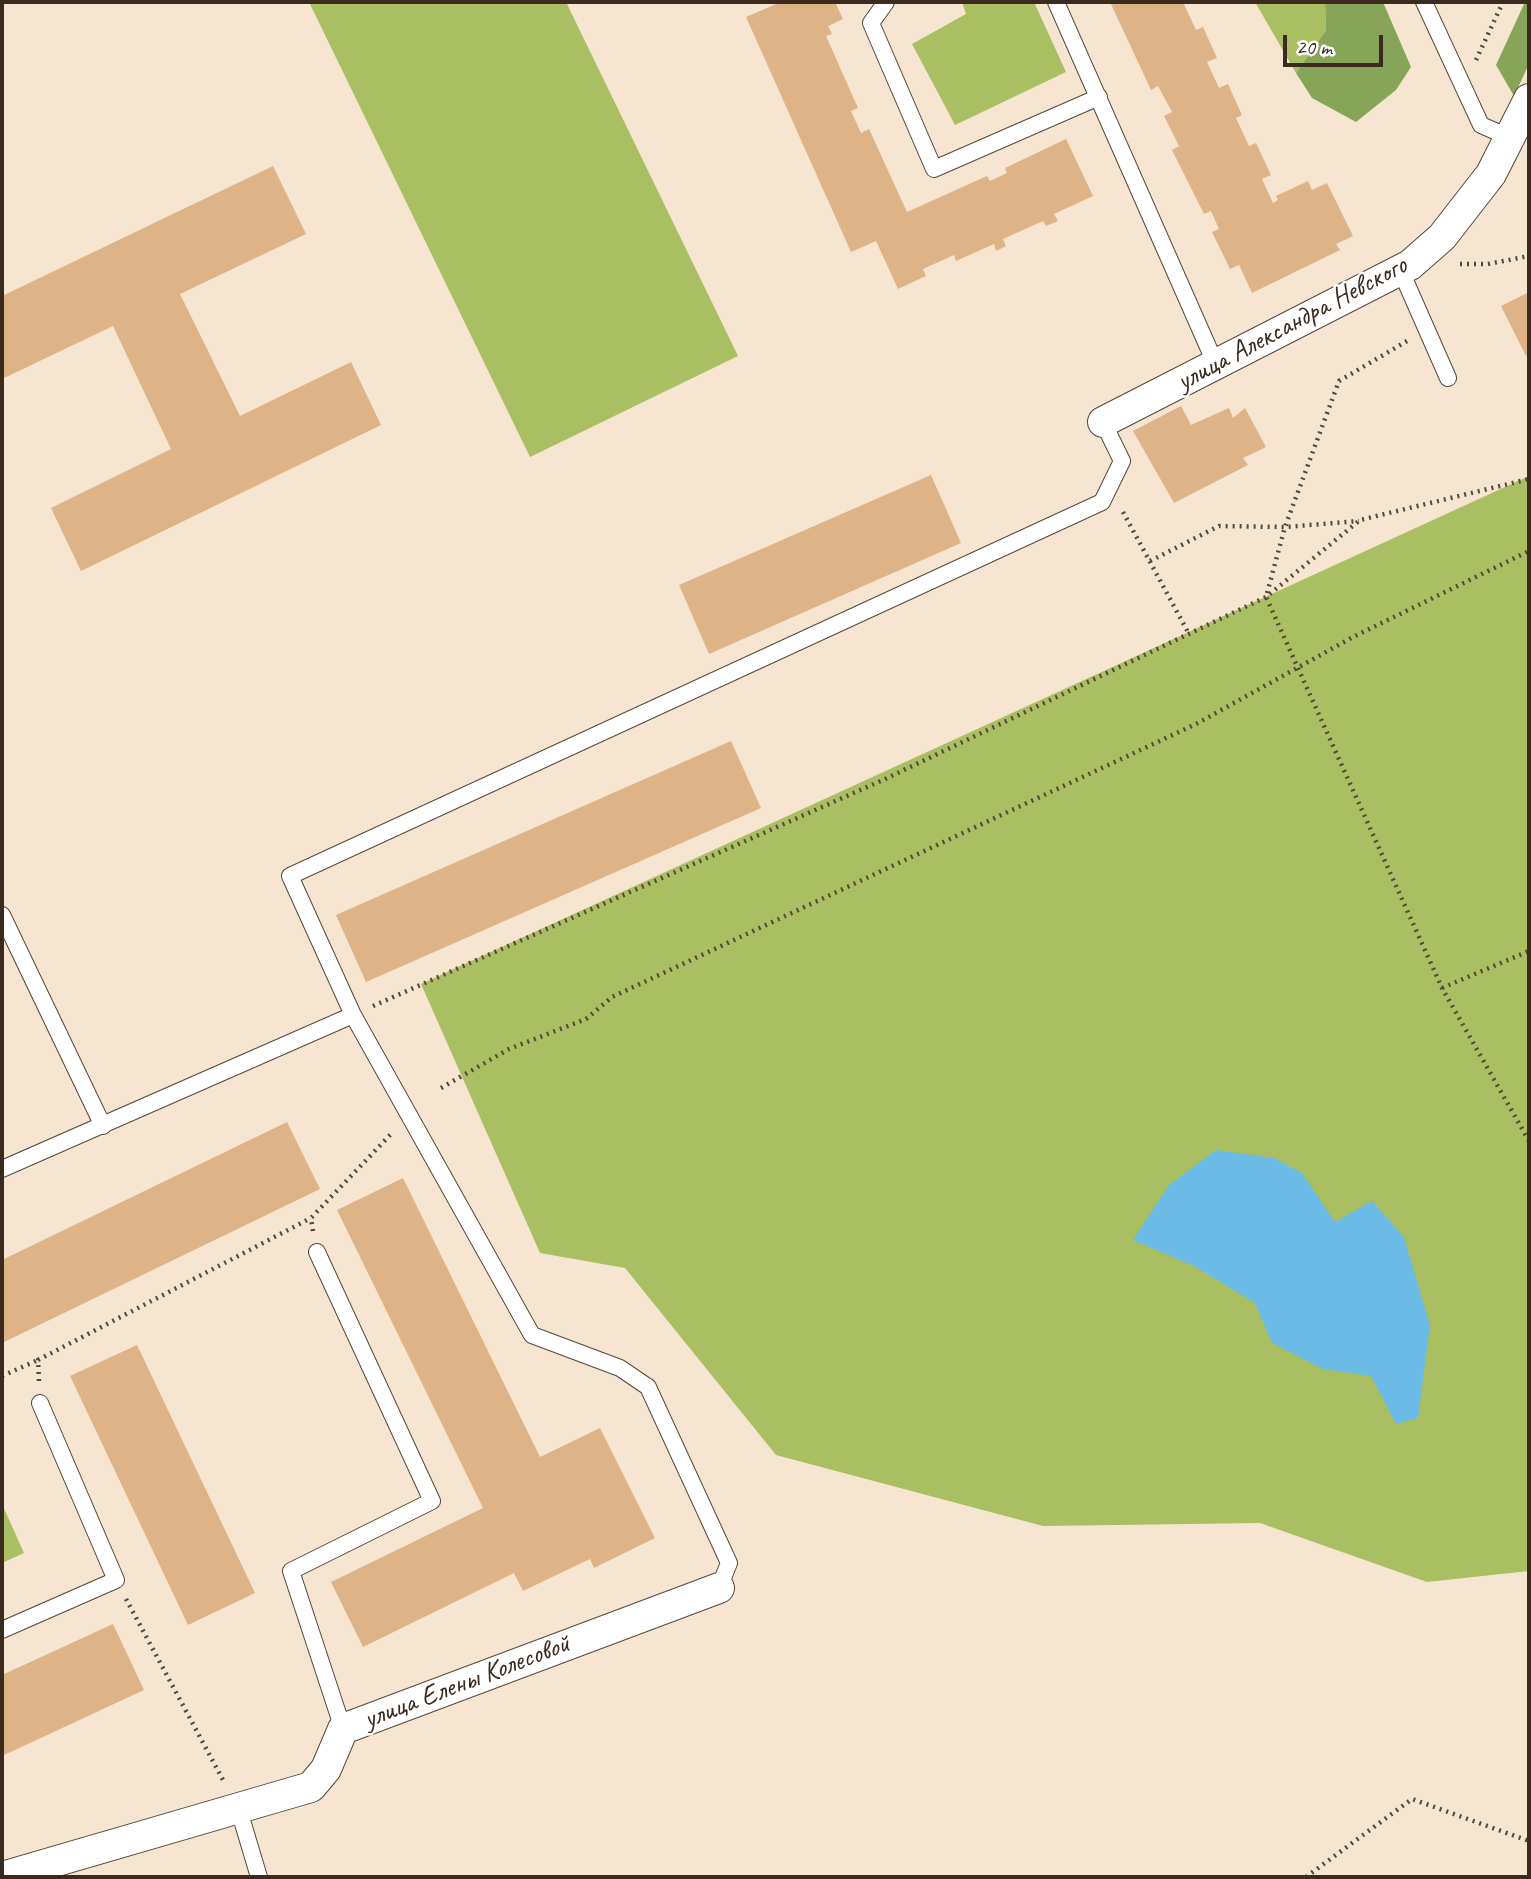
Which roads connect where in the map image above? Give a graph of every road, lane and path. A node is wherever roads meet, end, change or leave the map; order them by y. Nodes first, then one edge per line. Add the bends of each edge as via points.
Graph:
1 (886, 2) edge
2 (1056, 2) edge
3 (1424, 2) edge
4 (1503, 2) edge
5 (1464, 86) junction
6 (1098, 97) junction
7 (1529, 99) edge
8 (1511, 138) junction
9 (1529, 256) edge
10 (1405, 267) junction
11 (1427, 329) junction
12 (1216, 365) junction
13 (1448, 378) dead end
14 (1103, 422) joint
15 (1529, 479) edge
16 (1110, 486) junction
17 (1360, 520) junction
18 (1285, 527) junction
19 (1529, 551) edge
20 (1150, 561) junction
21 (1266, 597) junction
22 (1189, 634) junction
23 (1298, 668) junction
24 (2, 915) edge
25 (1529, 951) edge
26 (1442, 988) junction
27 (353, 1015) junction
28 (441, 1088) dead end
29 (408, 1117) junction
30 (103, 1126) junction
31 (1529, 1141) edge
32 (2, 1169) edge
33 (311, 1218) junction
34 (317, 1252) joint
35 (38, 1360) junction
36 (2, 1376) edge
37 (40, 1403) joint
38 (116, 1580) junction
39 (719, 1588) joint
40 (2, 1630) edge
41 (343, 1729) junction
42 (238, 1807) junction
43 (1529, 1841) edge
44 (2, 1877) edge
45 (259, 1877) edge
46 (1306, 1877) edge

1 - 6 lane via 871,23 934,169
2 - 6 lane
3 - 5 lane
4 - 5 path
5 - 8 lane via 1481,125
6 - 12 lane
7 - 8 street, улица Александра Невского
8 - 10 street, улица Александра Невского via 1467,207 1442,237
9 - 10 path via 1488,264
10 - 11 lane
10 - 12 street, улица Александра Невского
11 - 13 lane
11 - 18 path via 1339,381
12 - 14 street, улица Александра Невского
14 - 16 lane via 1122,461
15 - 17 path
16 - 20 path
16 - 27 lane via 1102,502 290,876
17 - 18 path
17 - 21 path
18 - 20 path via 1219,526
18 - 21 path
19 - 23 path
20 - 22 path
21 - 22 path
21 - 23 path
22 - 27 path via 883,780
23 - 26 path
23 - 28 path via 1196,724 612,997 586,1019 509,1049
24 - 30 lane
25 - 26 path
26 - 31 path
27 - 29 lane
27 - 30 lane
29 - 33 path
29 - 39 lane via 532,1335 620,1368 648,1387 729,1563
30 - 32 lane
33 - 34 path
33 - 35 path
34 - 41 lane via 432,1501 291,1572
35 - 36 path
35 - 37 path
37 - 38 lane
38 - 40 lane
38 - 42 path
39 - 41 street, улица Елены Колесовой
41 - 42 street, улица Елены Колесовой via 326,1769 311,1787
42 - 44 street, улица Елены Колесовой
42 - 45 lane
43 - 46 path via 1412,1800

